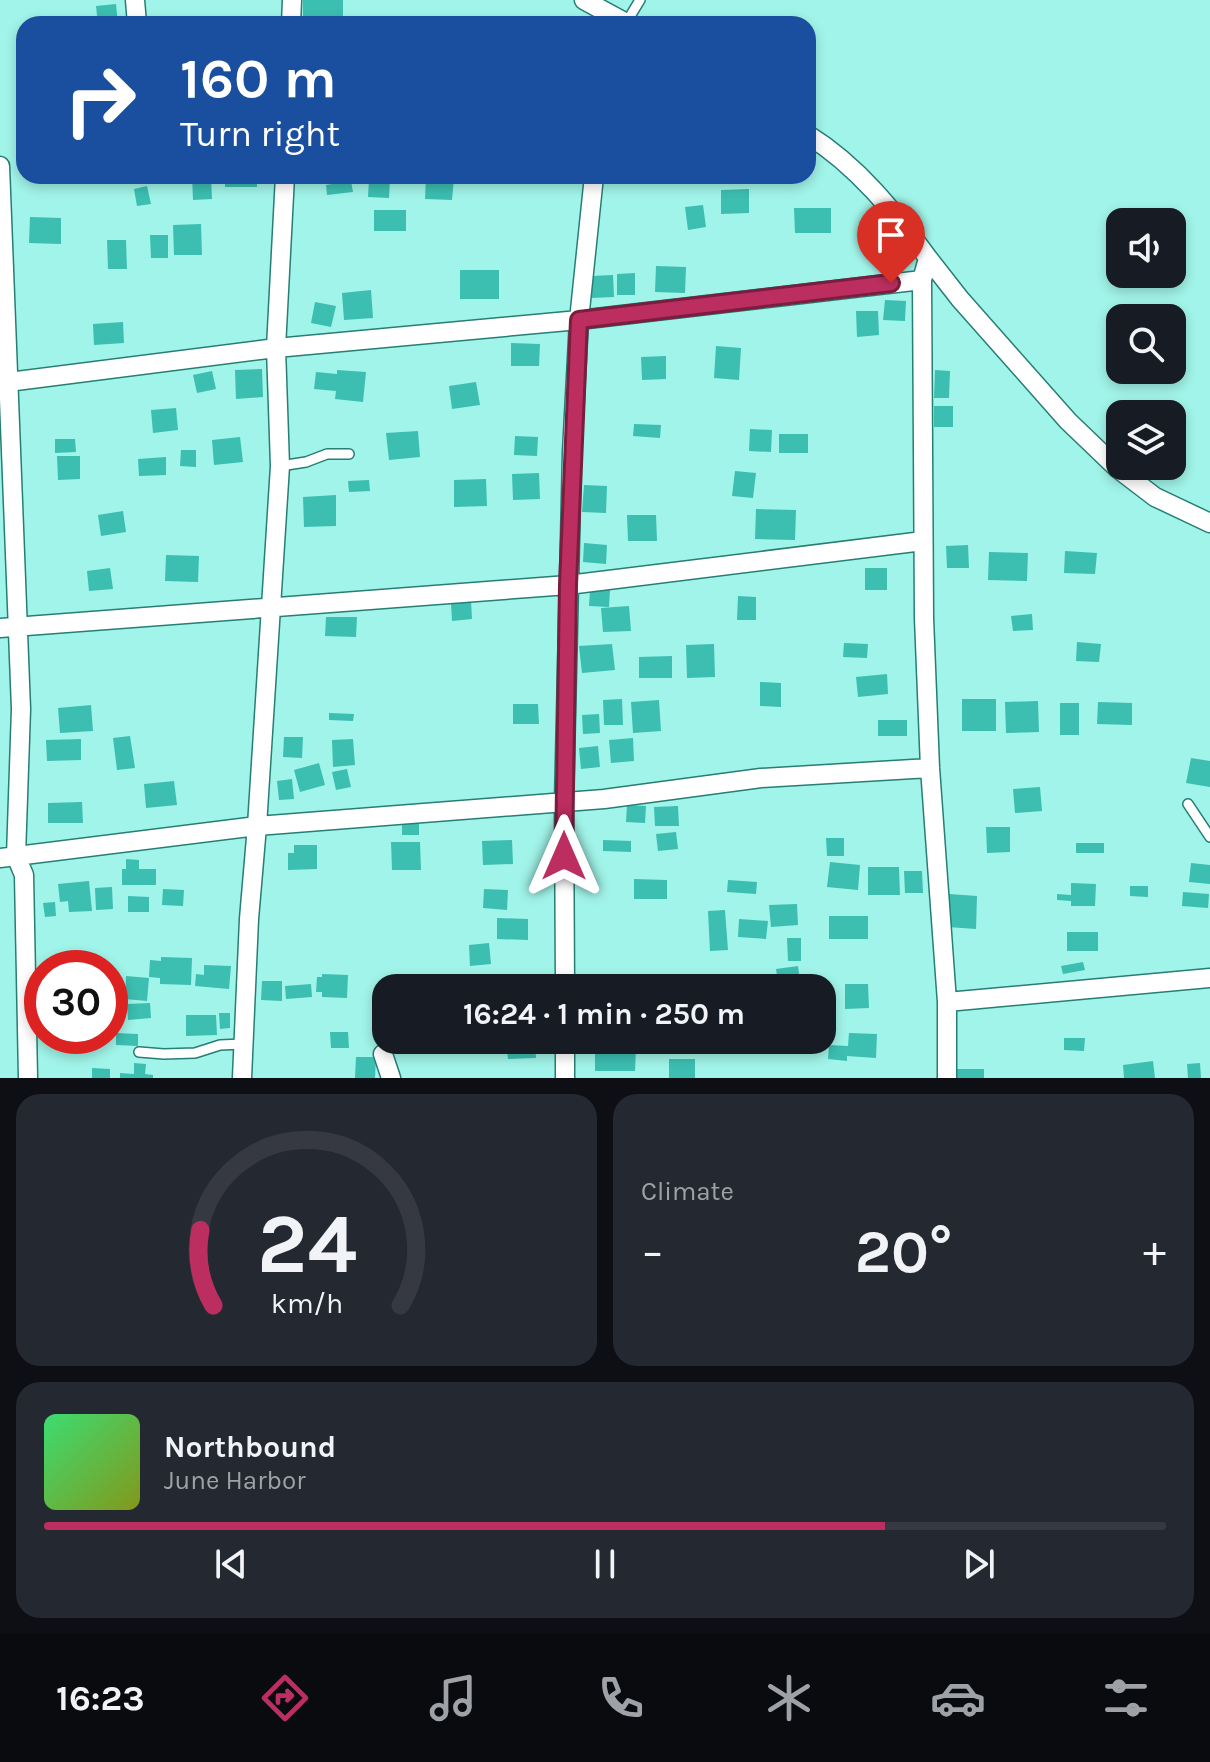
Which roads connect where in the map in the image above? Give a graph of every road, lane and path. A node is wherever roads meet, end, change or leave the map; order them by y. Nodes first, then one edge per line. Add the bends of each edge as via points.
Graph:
1 (584, 0) edge
2 (613, 16) edge
3 (816, 141) edge
4 (0, 166) edge
5 (285, 184) edge
6 (593, 184) edge
7 (928, 258) junction
8 (922, 280) junction
9 (579, 320) junction
10 (276, 348) junction
11 (4, 382) edge
12 (349, 454) dead end
13 (280, 466) junction
14 (1210, 523) edge
15 (923, 541) junction
16 (568, 585) junction
17 (270, 608) junction
18 (9, 628) edge
19 (930, 768) junction
20 (564, 802) junction
21 (1188, 804) dead end
22 (257, 826) junction
23 (1210, 837) edge
24 (8, 857) edge
25 (565, 974) edge
26 (1210, 978) edge
27 (947, 1002) junction
28 (243, 1044) junction
29 (139, 1052) dead end
30 (383, 1054) dead end
31 (565, 1054) edge
32 (28, 1078) edge
33 (242, 1078) edge
34 (391, 1078) edge
35 (565, 1078) edge
36 (947, 1078) edge

1 - 2 street
3 - 7 street via 857,173
4 - 11 street
5 - 10 street
6 - 9 street
7 - 8 street
7 - 14 street via 1068,421 1117,468 1155,497
8 - 9 street
8 - 15 street
9 - 10 street
9 - 16 street
10 - 11 street
10 - 13 street
11 - 18 street
12 - 13 lane
13 - 17 street
15 - 16 street
15 - 19 street
16 - 17 street
16 - 20 street
17 - 18 street
17 - 22 street
18 - 24 street via 21,709
19 - 20 street via 761,778
19 - 27 street
20 - 22 street
20 - 25 street
21 - 23 lane
22 - 24 street
22 - 28 street
24 - 32 street via 24,875
26 - 27 street
27 - 36 street
28 - 29 lane via 195,1053
28 - 33 street
30 - 34 street
31 - 35 street

